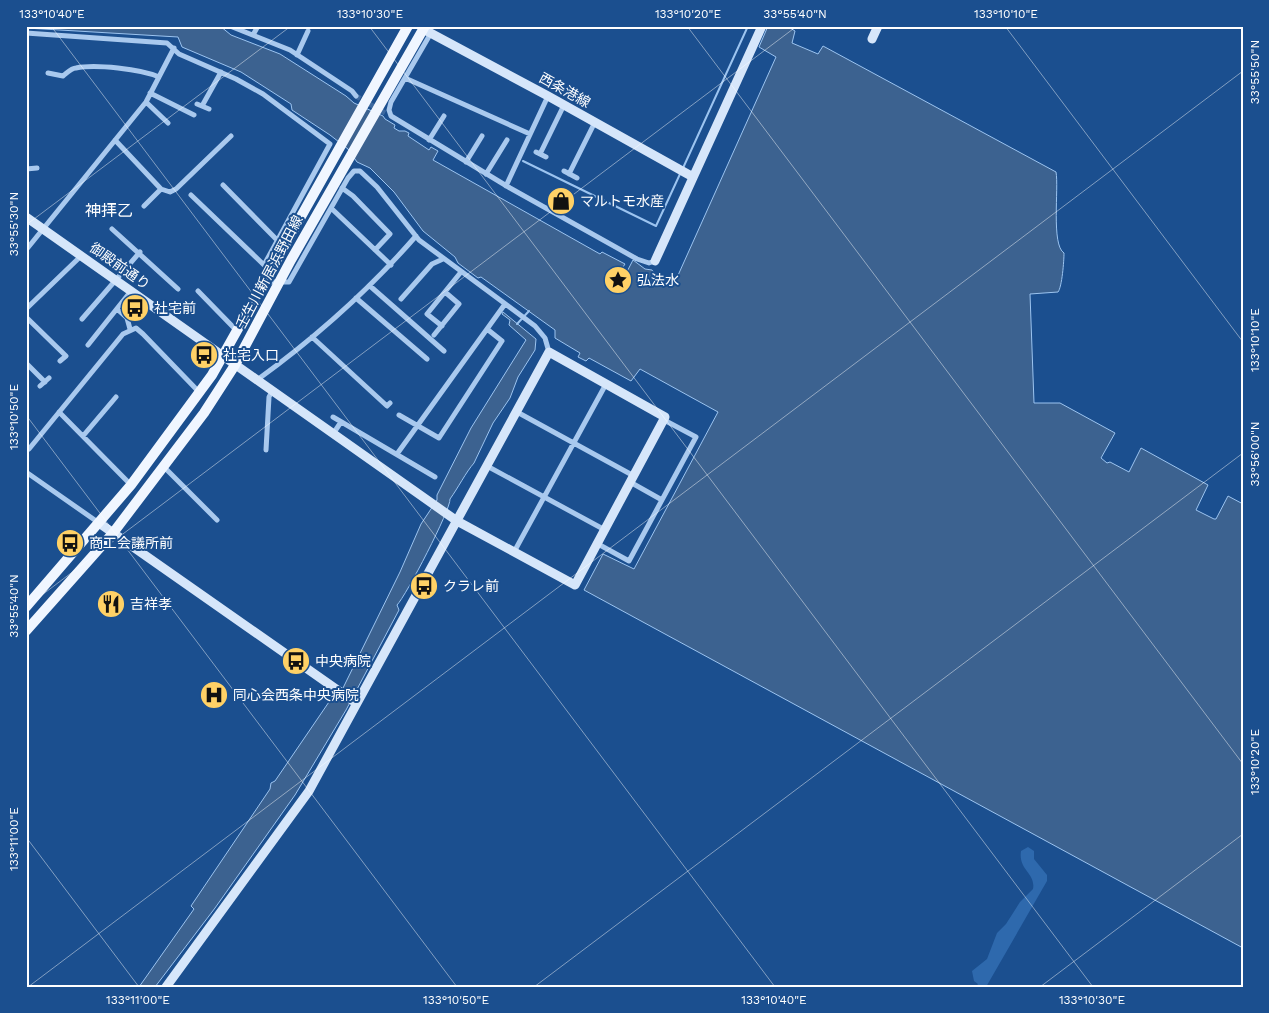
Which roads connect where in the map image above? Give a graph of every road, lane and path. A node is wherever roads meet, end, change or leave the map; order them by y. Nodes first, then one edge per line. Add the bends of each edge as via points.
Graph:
1 (230, 26) edge
2 (258, 26) edge
3 (408, 26) edge
4 (762, 26) edge
5 (878, 26) edge
6 (238, 28) edge
7 (424, 29) edge
8 (308, 31) dead end
9 (26, 33) edge
10 (254, 35) junction
11 (872, 39) dead end
12 (174, 48) junction
13 (296, 54) junction
14 (221, 72) junction
15 (48, 73) dead end
16 (159, 77) junction
17 (405, 78) junction
18 (150, 94) junction
19 (356, 96) tunnel mouth
20 (548, 96) junction
21 (146, 102) junction
22 (564, 105) junction
23 (209, 109) dead end
24 (380, 112) junction
25 (194, 116) dead end
26 (391, 116) junction
27 (444, 116) dead end
28 (595, 122) junction
29 (168, 123) dead end
30 (530, 134) junction
31 (231, 136) dead end
32 (482, 136) dead end
33 (114, 140) junction
34 (429, 140) junction
35 (507, 140) dead end
36 (541, 154) dead end
37 (466, 162) junction
38 (37, 168) dead end
39 (26, 169) edge
40 (486, 174) junction
41 (577, 178) dead end
42 (693, 178) junction
43 (223, 185) dead end
44 (506, 186) junction
45 (342, 188) junction
46 (161, 190) junction
47 (191, 195) dead end
48 (144, 206) dead end
49 (331, 208) junction
50 (26, 217) edge
51 (43, 229) junction
52 (112, 229) dead end
53 (416, 236) junction
54 (278, 241) junction
55 (26, 250) edge
56 (375, 250) junction
57 (140, 252) junction
58 (276, 252) junction
59 (81, 256) junction
60 (443, 259) junction
61 (291, 260) junction
62 (655, 260) joint
63 (391, 265) junction
64 (461, 272) junction
65 (115, 280) junction
66 (279, 281) junction
67 (264, 282) junction
68 (370, 286) junction
69 (178, 289) dead end
70 (131, 291) junction
71 (198, 291) dead end
72 (445, 292) junction
73 (356, 298) junction
74 (401, 299) dead end
75 (505, 304) junction
76 (117, 308) junction
77 (26, 309) edge
78 (26, 317) edge
79 (82, 319) dead end
80 (442, 326) junction
81 (487, 329) junction
82 (130, 330) junction
83 (236, 330) junction
84 (434, 335) dead end
85 (312, 337) junction
86 (88, 345) dead end
87 (444, 351) dead end
88 (549, 352) junction
89 (222, 356) junction
90 (427, 359) dead end
91 (60, 361) dead end
92 (26, 362) edge
93 (235, 365) junction
94 (257, 380) junction
95 (45, 382) dead end
96 (606, 384) junction
97 (272, 391) junction
98 (199, 392) junction
99 (116, 397) dead end
100 (390, 403) dead end
101 (60, 412) junction
102 (517, 412) junction
103 (399, 415) dead end
104 (333, 417) dead end
105 (664, 420) junction
106 (342, 422) junction
107 (418, 427) junction
108 (332, 434) junction
109 (83, 436) junction
110 (574, 443) junction
111 (30, 449) dead end
112 (266, 450) dead end
113 (397, 454) junction
114 (487, 466) junction
115 (164, 468) junction
116 (26, 472) edge
117 (436, 477) dead end
118 (632, 479) junction
119 (131, 485) junction
120 (544, 497) junction
121 (662, 500) junction
122 (217, 520) dead end
123 (454, 520) junction
124 (99, 523) junction
125 (605, 530) junction
126 (113, 533) junction
127 (598, 544) junction
128 (514, 552) junction
129 (26, 607) edge
130 (26, 631) edge
131 (354, 702) junction
132 (166, 987) edge

1 - 6 street
2 - 10 street
3 - 58 main road, 壬生川新居浜野田線 via 341,146
4 - 42 street
5 - 11 street
6 - 10 street
7 - 17 street
7 - 20 street, 西条港線
7 - 24 main road, 壬生川新居浜野田線
8 - 13 street
9 - 12 street via 158,41
10 - 13 street
12 - 14 street via 179,54
12 - 16 street
13 - 19 street
14 - 23 street via 199,105
14 - 54 street via 263,94 330,144
15 - 16 street via 63,76 74,68 122,68 146,71
16 - 18 street
17 - 26 street via 389,110
17 - 30 street
18 - 21 street
18 - 25 street
20 - 22 street, 西条港線
20 - 30 street
21 - 29 street
21 - 33 street
22 - 28 street, 西条港線
22 - 36 street
24 - 26 street
24 - 61 main road, 壬生川新居浜野田線 via 348,158
26 - 34 street
27 - 34 street
28 - 41 street via 567,172
28 - 42 street, 西条港線
30 - 44 street
31 - 46 street via 176,189
32 - 37 street
33 - 46 street
33 - 51 street
34 - 37 street
35 - 40 street
37 - 40 street
38 - 39 street
40 - 44 street
42 - 62 street
43 - 54 street
44 - 62 street via 637,259 649,263
45 - 49 street
45 - 53 street via 351,174 360,171 378,187
45 - 56 street via 390,234
46 - 48 street
47 - 58 street via 264,266
49 - 56 street
49 - 66 street via 289,282
50 - 51 street, 御殿前通り
51 - 55 street
51 - 59 street, 御殿前通り
52 - 57 street
53 - 60 street
53 - 63 street
54 - 58 street
56 - 63 street
57 - 65 street
57 - 69 street
58 - 61 street
58 - 67 main road, 壬生川新居浜野田線
59 - 65 street, 御殿前通り
59 - 77 street
60 - 64 street
60 - 74 street via 432,264
61 - 66 main road, 壬生川新居浜野田線
63 - 68 street
64 - 72 street
64 - 75 street
65 - 70 street, 御殿前通り
65 - 79 street
66 - 67 street
66 - 93 main road, 壬生川新居浜野田線
67 - 83 main road, 壬生川新居浜野田線
68 - 73 street
68 - 87 street
70 - 76 street
70 - 89 street, 御殿前通り
71 - 83 street
72 - 80 street via 460,304
72 - 80 street via 427,314
73 - 85 street
73 - 90 street
75 - 81 street
75 - 88 street via 541,332
76 - 82 street via 126,318
76 - 86 street
78 - 91 street via 66,356
80 - 84 street
81 - 107 street
81 - 107 street via 502,341 438,438
82 - 98 street via 136,328 143,334
82 - 101 street via 123,334
83 - 89 main road, 壬生川新居浜野田線
85 - 94 street
85 - 100 street via 387,406
88 - 96 street
88 - 102 street
89 - 93 street, 御殿前通り
89 - 98 main road, 壬生川新居浜野田線
92 - 95 street
93 - 94 street, 御殿前通り
93 - 115 main road, 壬生川新居浜野田線
94 - 97 street, 御殿前通り
96 - 105 street via 665,417
96 - 110 street
97 - 108 street, 御殿前通り
97 - 112 street
98 - 119 main road, 壬生川新居浜野田線
99 - 109 street
101 - 109 street
101 - 111 street
102 - 110 street
102 - 114 street
103 - 107 street
104 - 106 street
105 - 118 street
105 - 121 street via 696,437
106 - 108 street
106 - 113 street
107 - 113 street
108 - 123 street, 御殿前通り
109 - 119 street
110 - 118 street
110 - 120 street
113 - 117 street
114 - 120 street
114 - 123 street
115 - 122 street
115 - 126 main road, 壬生川新居浜野田線
116 - 124 street
118 - 121 street
118 - 125 street
119 - 124 main road, 壬生川新居浜野田線
120 - 125 street
120 - 128 street
121 - 127 street via 629,561
123 - 128 street, 御殿前通り
123 - 131 street
124 - 126 street
124 - 129 main road, 壬生川新居浜野田線
125 - 127 street
126 - 130 main road, 壬生川新居浜野田線
126 - 131 street
127 - 128 street, 御殿前通り via 575,585
131 - 132 street via 308,791

